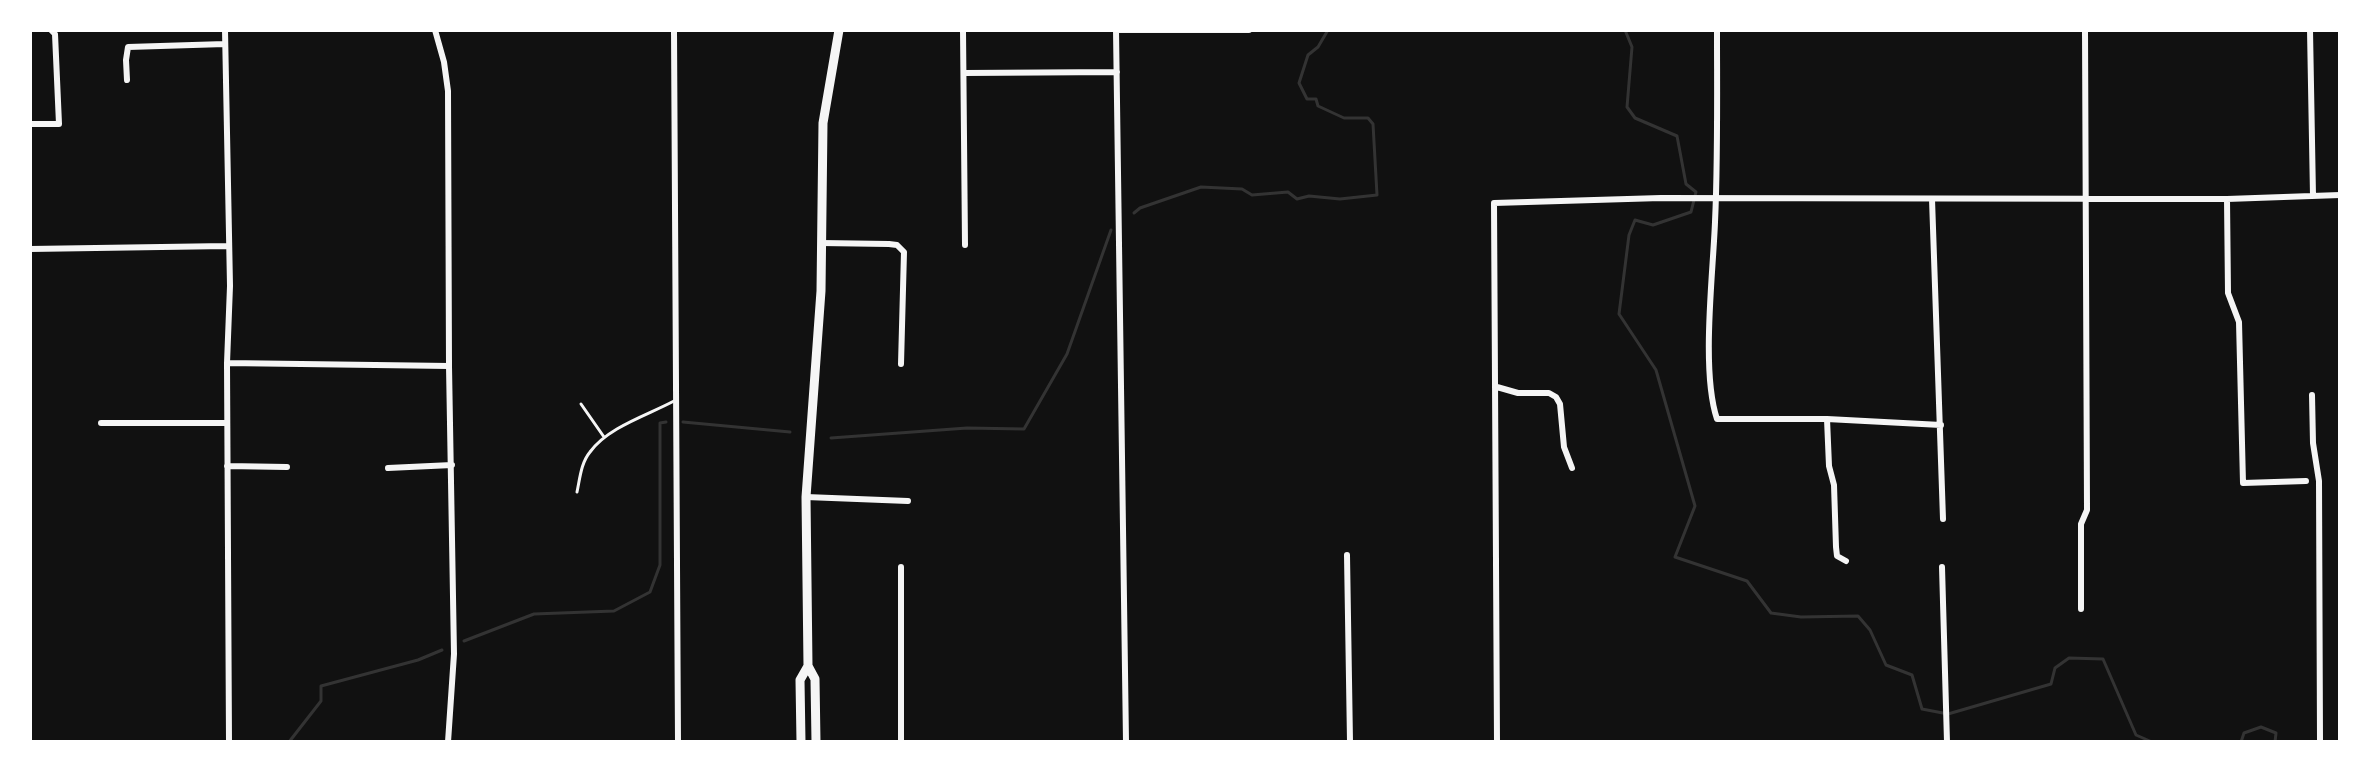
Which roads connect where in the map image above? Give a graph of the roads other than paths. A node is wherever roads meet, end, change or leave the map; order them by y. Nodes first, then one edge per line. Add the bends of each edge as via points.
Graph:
1 (51, 30) edge
2 (225, 30) edge
3 (435, 30) edge
4 (674, 30) edge
5 (839, 30) edge
6 (963, 30) edge
7 (1116, 30) edge
8 (1249, 30) edge
9 (1717, 30) edge
10 (2085, 30) edge
11 (2310, 30) edge
12 (225, 44) junction
13 (1117, 72) junction
14 (964, 73) junction
15 (127, 80) dead end
16 (30, 124) edge
17 (2340, 195) edge
18 (2313, 196) junction
19 (1717, 198) junction
20 (2085, 198) junction
21 (1932, 199) junction
22 (2227, 199) junction
23 (821, 243) junction
24 (965, 245) dead end
25 (227, 246) junction
26 (30, 249) edge
27 (227, 363) junction
28 (901, 364) dead end
29 (449, 366) junction
30 (1497, 387) junction
31 (2312, 395) dead end
32 (675, 400) junction
33 (581, 404) dead end
34 (1827, 419) junction
35 (101, 423) dead end
36 (227, 423) junction
37 (1941, 425) junction
38 (604, 437) junction
39 (452, 465) junction
40 (227, 466) junction
41 (287, 467) dead end
42 (388, 468) dead end
43 (1572, 468) dead end
44 (2306, 482) dead end
45 (577, 492) dead end
46 (806, 497) junction
47 (908, 501) dead end
48 (1943, 519) dead end
49 (1347, 555) dead end
50 (1846, 561) dead end
51 (901, 567) dead end
52 (1942, 567) dead end
53 (2081, 609) dead end
54 (808, 666) junction
55 (229, 742) edge
56 (448, 742) edge
57 (678, 742) edge
58 (801, 742) edge
59 (816, 742) edge
60 (901, 742) edge
61 (1126, 742) edge
62 (1350, 742) edge
63 (1497, 742) edge
64 (1947, 742) edge
65 (2320, 742) edge

1 - 16 street via 55,34 59,124
2 - 12 street
3 - 29 street via 448,91
4 - 32 street
5 - 23 main road via 823,123
6 - 14 street
7 - 8 street
7 - 13 street
9 - 19 street
10 - 20 street
11 - 18 street
12 - 15 street via 128,46
12 - 25 street
13 - 14 street
13 - 61 street
14 - 24 street
17 - 18 street
18 - 22 street
19 - 21 street
19 - 30 street via 1494,202
19 - 34 street via 1709,355 1717,418
20 - 21 street
20 - 22 street
20 - 53 street via 2087,510 2080,524
21 - 37 street
22 - 44 street via 2228,293 2239,322 2243,483
23 - 28 street via 889,244 904,252
23 - 46 main road
25 - 26 street
25 - 27 street
27 - 29 street
27 - 36 street
29 - 39 street
30 - 43 street via 1556,397 1564,447
30 - 63 street
31 - 65 street via 2319,481
32 - 38 lane
32 - 57 street
33 - 38 lane
34 - 37 street
34 - 50 street via 1837,556
35 - 36 street
36 - 40 street
37 - 48 street
38 - 45 lane via 589,452
39 - 42 street
39 - 56 street via 454,654
40 - 41 street
40 - 55 street
46 - 47 street
46 - 54 main road
49 - 62 street
51 - 60 street
52 - 64 street
54 - 58 main road via 800,680
54 - 59 main road via 815,679

